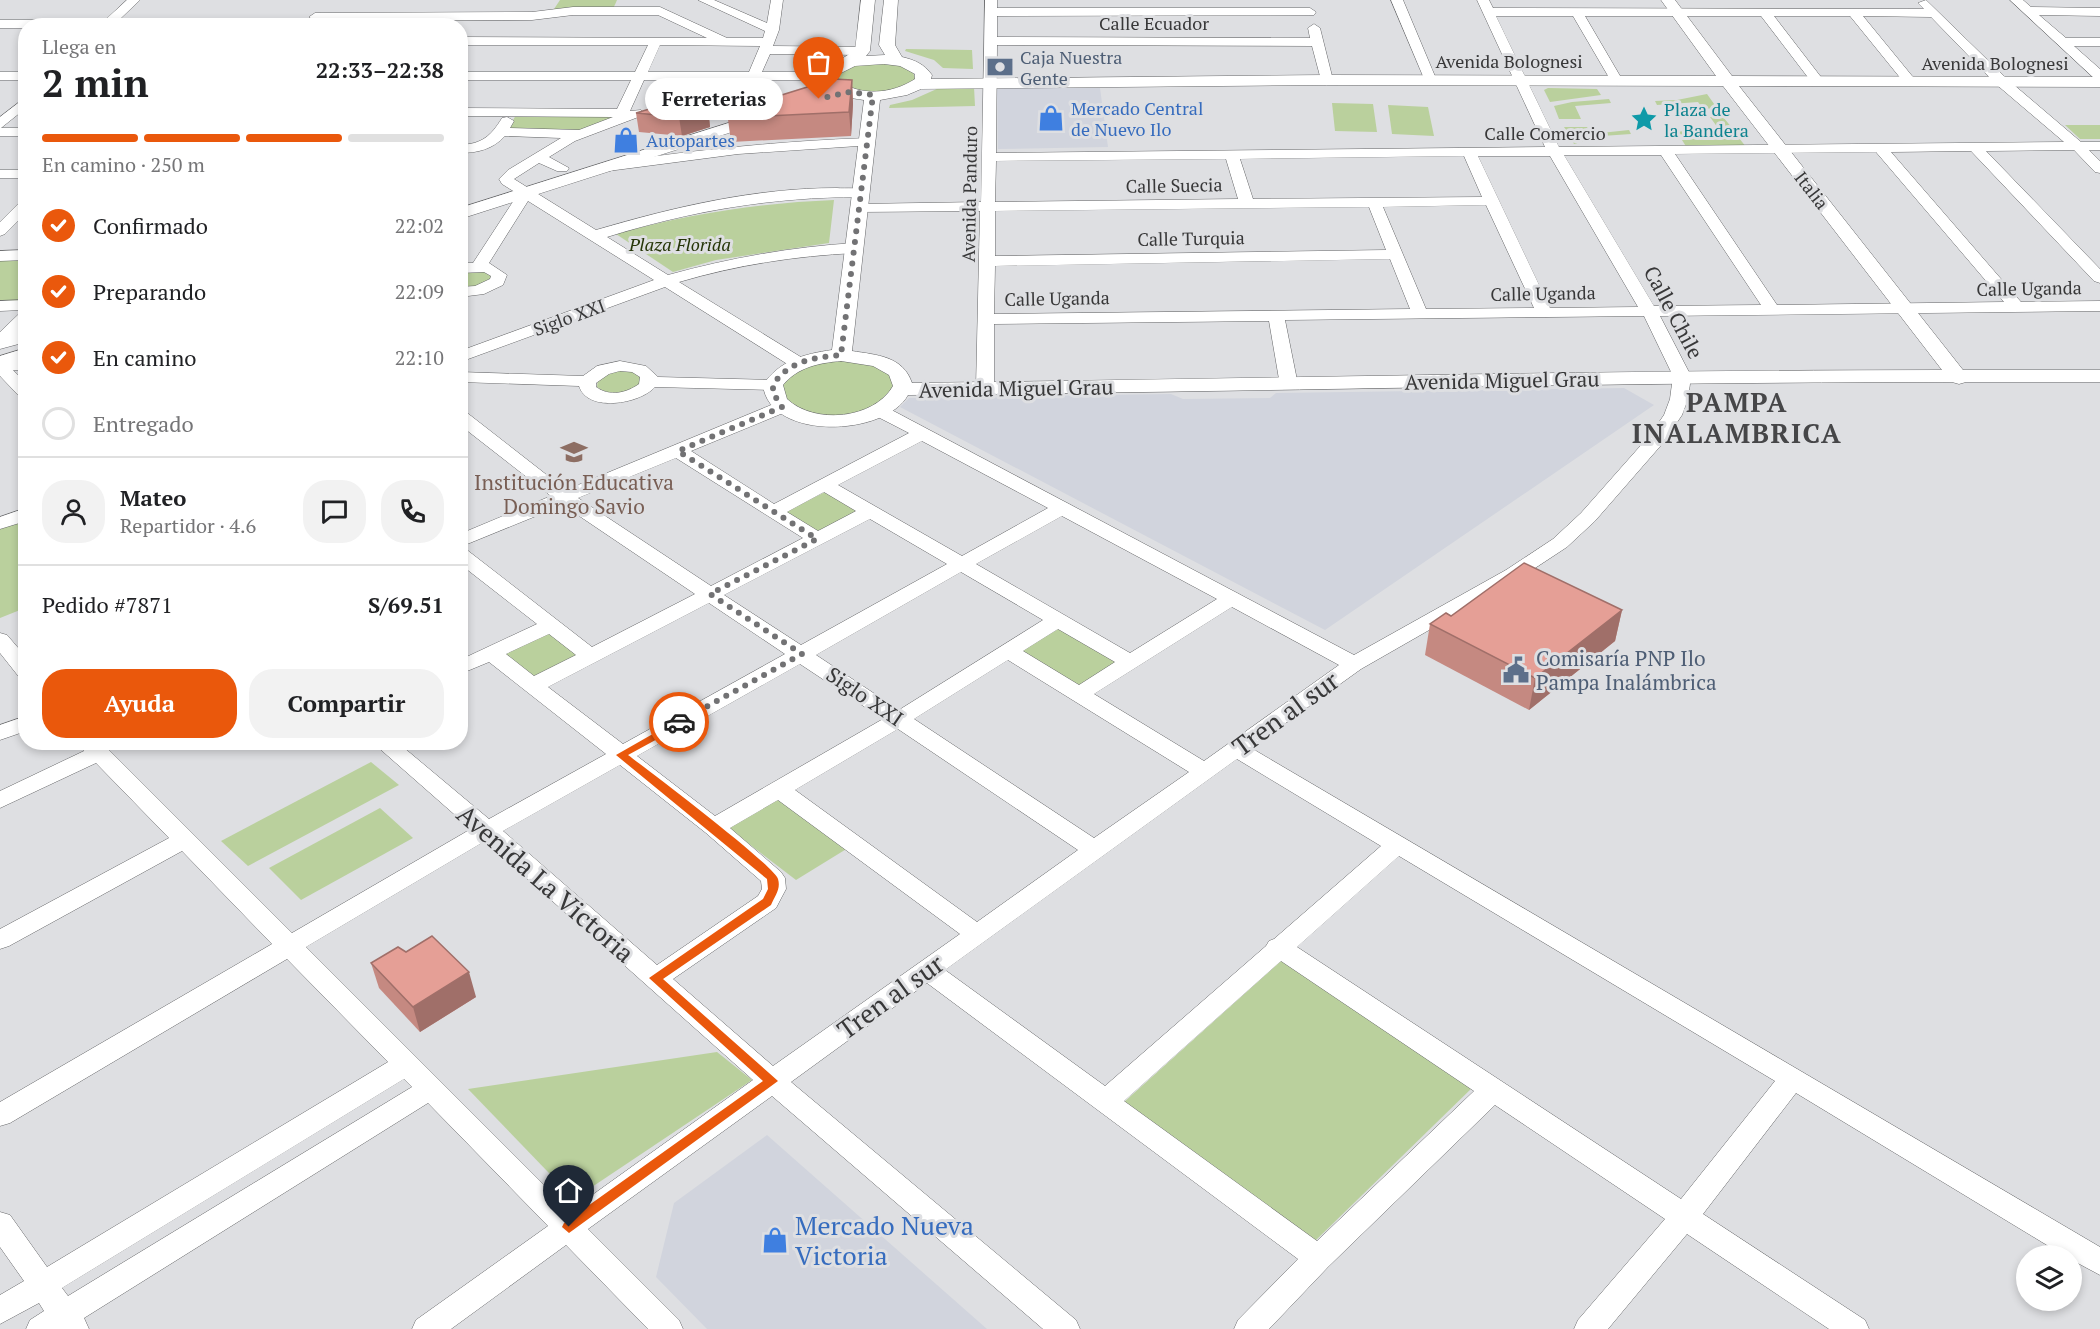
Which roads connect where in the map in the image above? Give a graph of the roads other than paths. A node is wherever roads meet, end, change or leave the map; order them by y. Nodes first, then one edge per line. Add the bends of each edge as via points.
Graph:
1 (134, 0) edge
2 (329, 0) edge
3 (492, 0) edge
4 (554, 0) edge
5 (670, 0) edge
6 (704, 0) edge
7 (777, 0) edge
8 (868, 0) edge
9 (891, 0) edge
10 (1397, 0) edge
11 (1920, 0) edge
12 (2016, 0) edge
13 (619, 5) edge
14 (991, 6) edge
15 (1308, 6) edge
16 (1485, 6) edge
17 (1665, 6) edge
18 (1576, 11) junction
19 (2029, 11) junction
20 (562, 12) junction
21 (1764, 12) junction
22 (1852, 12) junction
23 (2100, 12) edge
24 (664, 13) junction
25 (1935, 13) junction
26 (544, 15) junction
27 (481, 17) junction
28 (115, 18) edge
29 (314, 18) edge
30 (465, 18) edge
31 (0, 24) edge
32 (18, 24) edge
33 (643, 26) junction
34 (468, 35) edge
35 (546, 41) junction
36 (656, 41) junction
37 (769, 41) junction
38 (989, 41) junction
39 (725, 42) junction
40 (1318, 42) junction
41 (2062, 42) junction
42 (2100, 42) edge
43 (468, 43) edge
44 (862, 51) junction
45 (896, 60) junction
46 (847, 64) junction
47 (0, 76) edge
48 (18, 76) edge
49 (468, 76) edge
50 (640, 76) junction
51 (754, 76) junction
52 (1326, 77) junction
53 (1430, 77) junction
54 (2100, 77) edge
55 (921, 78) junction
56 (989, 78) junction
57 (1519, 78) junction
58 (1616, 78) junction
59 (1719, 78) junction
60 (1816, 78) junction
61 (1908, 78) junction
62 (1998, 79) junction
63 (829, 85) junction
64 (797, 93) edge
65 (873, 95) junction
66 (18, 108) edge
67 (468, 112) edge
68 (512, 112) junction
69 (642, 113) junction
70 (732, 113) junction
71 (747, 122) junction
72 (0, 124) edge
73 (0, 132) edge
74 (18, 132) edge
75 (502, 132) junction
76 (580, 134) junction
77 (868, 142) junction
78 (488, 146) junction
79 (2100, 146) edge
80 (1974, 147) junction
81 (2077, 147) junction
82 (468, 148) edge
83 (1880, 148) junction
84 (1773, 149) junction
85 (1468, 151) junction
86 (1554, 151) junction
87 (1666, 151) junction
88 (1231, 154) junction
89 (990, 157) junction
90 (540, 158) junction
91 (468, 159) edge
92 (562, 168) junction
93 (604, 168) junction
94 (2100, 169) edge
95 (0, 174) edge
96 (18, 174) edge
97 (518, 188) junction
98 (468, 198) edge
99 (859, 200) junction
100 (1491, 201) junction
101 (1374, 202) junction
102 (1247, 204) junction
103 (987, 207) junction
104 (468, 210) edge
105 (18, 214) edge
106 (0, 231) edge
107 (597, 235) junction
108 (855, 248) junction
109 (1395, 254) junction
110 (18, 255) edge
111 (0, 256) edge
112 (987, 261) junction
113 (479, 266) junction
114 (468, 267) edge
115 (2100, 278) edge
116 (666, 281) junction
117 (468, 292) edge
118 (18, 305) edge
119 (0, 306) edge
120 (2100, 306) edge
121 (2017, 307) junction
122 (1905, 308) junction
123 (1772, 309) junction
124 (1884, 309) junction
125 (1649, 311) junction
126 (1544, 312) junction
127 (1420, 314) junction
128 (1276, 315) junction
129 (986, 319) junction
130 (18, 323) edge
131 (18, 337) edge
132 (0, 342) edge
133 (1910, 343) dead end
134 (468, 354) edge
135 (841, 355) junction
136 (18, 357) edge
137 (1923, 360) dead end
138 (798, 363) junction
139 (0, 364) edge
140 (18, 365) edge
141 (1682, 376) junction
142 (2100, 376) edge
143 (468, 377) edge
144 (1936, 378) junction
145 (1959, 378) junction
146 (587, 381) junction
147 (649, 382) junction
148 (18, 384) edge
149 (773, 385) junction
150 (1289, 385) junction
151 (985, 388) junction
152 (904, 389) junction
153 (782, 407) junction
154 (880, 411) junction
155 (468, 422) edge
156 (923, 434) junction
157 (678, 451) junction
158 (825, 484) junction
159 (566, 498) junction
160 (1062, 508) junction
161 (773, 512) junction
162 (871, 512) junction
163 (18, 517) edge
164 (0, 523) edge
165 (468, 538) edge
166 (817, 539) junction
167 (468, 560) edge
168 (962, 564) junction
169 (710, 594) junction
170 (1232, 598) junction
171 (1058, 620) junction
172 (549, 626) junction
173 (0, 639) edge
174 (1008, 651) junction
175 (491, 653) junction
176 (802, 654) junction
177 (590, 656) junction
178 (18, 662) edge
179 (1130, 662) junction
180 (468, 664) edge
181 (1354, 664) junction
182 (532, 686) junction
183 (1078, 694) junction
184 (899, 719) junction
185 (18, 726) edge
186 (0, 733) edge
187 (1236, 749) junction
188 (89, 750) edge
189 (95, 750) edge
190 (392, 750) edge
191 (621, 755) junction
192 (1204, 771) junction
193 (779, 789) junction
194 (0, 800) edge
195 (714, 827) junction
196 (487, 830) junction
197 (186, 839) junction
198 (1398, 844) junction
199 (1095, 850) junction
200 (977, 934) junction
201 (0, 940) edge
202 (289, 947) junction
203 (1278, 948) junction
204 (927, 970) junction
205 (655, 978) junction
206 (407, 1064) junction
207 (1792, 1079) junction
208 (772, 1081) junction
209 (431, 1088) junction
210 (1493, 1090) junction
211 (1106, 1102) junction
212 (0, 1115) edge
213 (1684, 1217) junction
214 (0, 1224) edge
215 (569, 1227) junction
216 (1318, 1258) junction
217 (2100, 1262) edge
218 (42, 1284) junction
219 (0, 1311) edge
220 (59, 1324) edge
221 (427, 1329) edge
222 (668, 1329) edge
223 (1065, 1329) edge
224 (1249, 1329) edge
225 (1589, 1329) edge
226 (1854, 1329) edge

1 - 28 street
2 - 29 street
3 - 27 street
4 - 26 street
5 - 24 street
6 - 37 street
7 - 37 street
8 - 44 street
9 - 45 street via 887,45
10 - 53 street
11 - 25 street
12 - 19 street
13 - 20 street
13 - 33 street
14 - 15 street
14 - 38 street, Avenida Panduro
15 - 40 street
16 - 18 street
16 - 57 street, Calle Chile
17 - 18 street
17 - 21 street
17 - 59 street, Italia
18 - 58 street
19 - 23 street
19 - 41 street
20 - 26 street
20 - 35 street
21 - 22 street
21 - 60 street
22 - 25 street
22 - 61 street
24 - 33 street
24 - 39 street
25 - 62 street
26 - 27 street
27 - 30 street
27 - 34 street
31 - 32 street
33 - 35 street
33 - 36 street
35 - 43 street
36 - 39 street
36 - 50 street
37 - 39 street
37 - 44 street
37 - 51 street
38 - 40 street, Calle Ecuador
38 - 56 street, Avenida Panduro
40 - 52 street
41 - 42 street
41 - 54 street
44 - 46 street
45 - 46 street
45 - 55 street via 913,65
46 - 63 street via 838,67
47 - 48 street
49 - 50 street
50 - 51 street
50 - 69 street
51 - 63 street
51 - 70 street
52 - 53 street, Avenida Bolognesi
52 - 56 street, Avenida Bolognesi
53 - 57 street, Avenida Bolognesi
54 - 62 street, Avenida Bolognesi
55 - 56 street, Avenida Bolognesi
55 - 65 street via 904,91
56 - 89 street, Avenida Panduro
57 - 58 street, Avenida Bolognesi
57 - 86 street, Calle Chile
58 - 59 street, Avenida Bolognesi
59 - 60 street, Avenida Bolognesi
59 - 84 street, Italia
60 - 61 street, Avenida Bolognesi
61 - 62 street, Avenida Bolognesi
62 - 81 street
63 - 64 street
63 - 65 street
65 - 77 street
66 - 72 street
67 - 68 street
68 - 69 street
68 - 75 street
69 - 70 street
69 - 76 street
70 - 71 street
70 - 71 street via 771,108
70 - 92 street
71 - 93 street
73 - 74 street
75 - 76 street
75 - 78 street
76 - 90 street
77 - 93 street via 752,147
77 - 99 street
78 - 82 street
78 - 91 street
79 - 81 street, Calle Comercio
80 - 81 street, Calle Comercio
80 - 83 street, Calle Comercio
80 - 115 street
81 - 94 street
83 - 84 street, Calle Comercio
83 - 121 street
84 - 87 street, Calle Comercio
84 - 122 street, Italia
84 - 124 street
85 - 86 street, Calle Comercio
85 - 88 street, Calle Comercio
85 - 100 street
86 - 87 street, Calle Comercio
86 - 125 street, Calle Chile
87 - 123 street
88 - 89 street, Calle Comercio
88 - 102 street
89 - 103 street, Avenida Panduro
90 - 92 street
90 - 97 street via 506,179
92 - 97 street
93 - 97 street
95 - 96 street
97 - 98 street
97 - 104 street
97 - 107 street
97 - 113 street
99 - 103 street, Calle Suecia
99 - 107 street, Calle Suecia via 792,194 729,202 659,216
99 - 108 street
100 - 101 street, Calle Suecia
100 - 126 street
101 - 102 street, Calle Suecia
101 - 109 street
102 - 103 street, Calle Suecia
103 - 112 street, Avenida Panduro
105 - 106 street
107 - 116 street
108 - 116 street, Siglo XXI via 776,254
108 - 135 street
109 - 112 street, Calle Turquia
109 - 127 street
110 - 111 street
112 - 129 street, Avenida Panduro
113 - 114 street
113 - 117 street via 497,271 499,278 486,289
116 - 134 street, Siglo XXI
116 - 138 street
118 - 119 street
120 - 121 street, Calle Uganda
121 - 122 street, Calle Uganda
122 - 124 street, Calle Uganda
122 - 145 street, Italia
123 - 124 street, Calle Uganda
123 - 125 street, Calle Uganda
124 - 133 street
125 - 126 street, Calle Uganda
125 - 141 street, Calle Chile
126 - 127 street, Calle Uganda
127 - 128 street, Calle Uganda
128 - 129 street, Calle Uganda
128 - 150 street
129 - 151 street, Avenida Panduro
130 - 132 street
131 - 132 street
135 - 138 street
135 - 152 street via 861,356 891,366 900,374
136 - 139 street
137 - 144 street
138 - 149 street
139 - 140 street
139 - 148 street
141 - 144 street, Avenida Miguel Grau
141 - 150 street, Avenida Miguel Grau
141 - 181 street, Calle Chile via 1673,415 1657,439 1560,543
142 - 145 street, Avenida Miguel Grau
143 - 146 street
144 - 145 street, Avenida Miguel Grau
146 - 147 street via 603,370 628,366 647,373
146 - 147 street via 591,392 612,398 636,393
147 - 149 street
149 - 153 street via 773,393
150 - 151 street, Avenida Miguel Grau
151 - 152 street, Avenida Miguel Grau
152 - 154 street via 897,400
153 - 154 street via 807,417 836,420
153 - 157 street
154 - 156 street
155 - 159 street, Siglo XXI
156 - 158 street
156 - 160 street
157 - 159 street
157 - 161 street
158 - 161 street
158 - 162 street
159 - 165 street
159 - 169 street, Siglo XXI
160 - 168 street
160 - 170 street
161 - 166 street
162 - 166 street
162 - 168 street
163 - 164 street
166 - 169 street
167 - 172 street
168 - 171 street
168 - 176 street
169 - 176 street, Siglo XXI
169 - 177 street
170 - 179 street
170 - 181 street
171 - 174 street
171 - 179 street
172 - 175 street
172 - 177 street
173 - 178 street
174 - 183 street
174 - 184 street
175 - 180 street
175 - 182 street
176 - 184 street, Siglo XXI
176 - 191 street
177 - 182 street
179 - 183 street
181 - 187 street, Tren al sur
182 - 191 street
183 - 192 street
184 - 193 street
184 - 199 street, Siglo XXI
185 - 186 street
187 - 192 street, Tren al sur
187 - 198 street
188 - 194 street
189 - 197 street
190 - 196 street, Avenida La Victoria
191 - 195 street
191 - 196 street
192 - 199 street, Tren al sur
193 - 195 street
193 - 200 street
195 - 205 street via 773,878 774,889 767,902
196 - 202 street
196 - 205 street, Avenida La Victoria
197 - 201 street
197 - 202 street
198 - 203 street
198 - 207 street
199 - 200 street, Tren al sur
200 - 204 street, Tren al sur
202 - 206 street
202 - 212 street
203 - 210 street
203 - 211 street
204 - 208 street, Tren al sur
204 - 211 street
205 - 208 street, Avenida La Victoria
206 - 209 street
206 - 218 street
207 - 213 street
207 - 217 street
208 - 215 street, Tren al sur
208 - 223 street, Avenida La Victoria
209 - 215 street
209 - 220 street
210 - 213 street
210 - 216 street
211 - 216 street
213 - 225 street
213 - 226 street
214 - 218 street
215 - 221 street, Tren al sur
215 - 222 street
216 - 224 street
218 - 219 street
218 - 220 street

